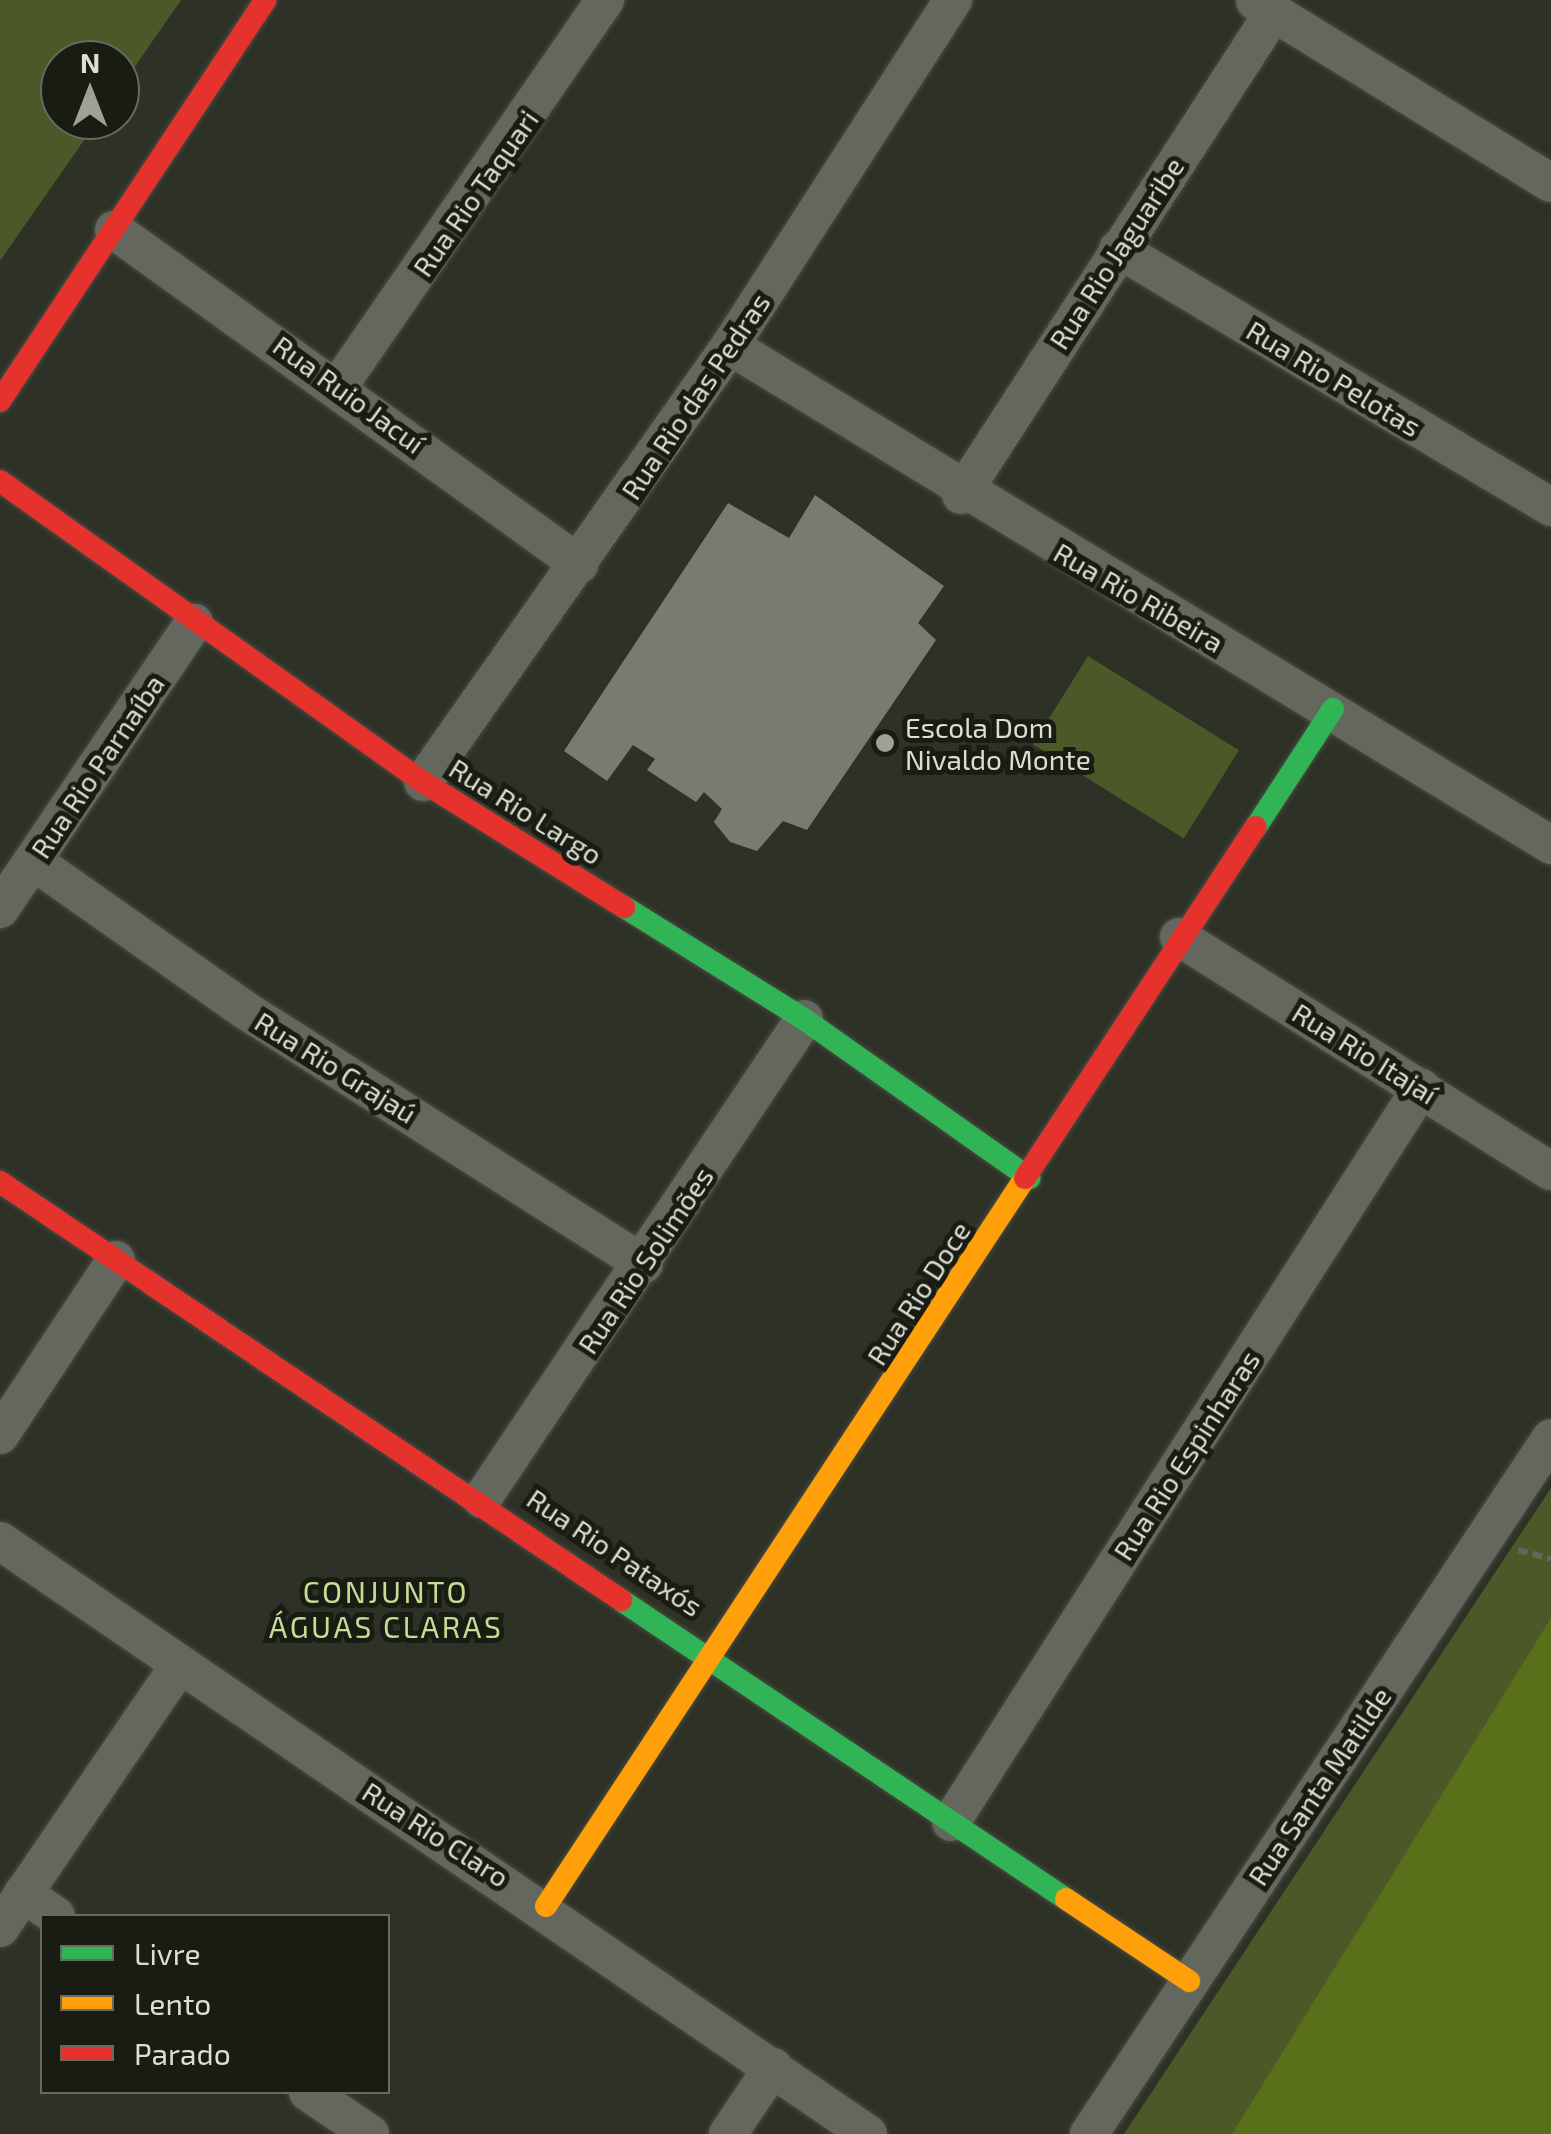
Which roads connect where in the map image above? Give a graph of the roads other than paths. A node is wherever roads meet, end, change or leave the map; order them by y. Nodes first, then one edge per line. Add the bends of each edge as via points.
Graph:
1 (265, 0) edge
2 (606, 0) edge
3 (954, 0) edge
4 (1263, 6) edge
5 (1551, 183) edge
6 (114, 230) junction
7 (1118, 249) junction
8 (730, 346) junction
9 (340, 384) junction
10 (0, 402) edge
11 (0, 480) edge
12 (961, 495) junction
13 (1551, 507) edge
14 (579, 564) junction
15 (194, 623) junction
16 (1333, 709) junction
17 (423, 782) junction
18 (1551, 845) edge
19 (34, 861) junction
20 (0, 909) edge
21 (1179, 937) junction
22 (804, 1019) junction
23 (1422, 1088) junction
24 (1551, 1171) edge
25 (1029, 1178) junction
26 (0, 1182) edge
27 (116, 1260) junction
28 (644, 1264) junction
29 (0, 1435) edge
30 (1551, 1438) edge
31 (482, 1498) junction
32 (0, 1541) edge
33 (715, 1655) junction
34 (178, 1667) junction
35 (951, 1822) junction
36 (22, 1894) junction
37 (546, 1906) junction
38 (53, 1914) edge
39 (0, 1928) edge
40 (1189, 1981) junction
41 (773, 2067) junction
42 (311, 2094) edge
43 (370, 2134) edge
44 (728, 2134) edge
45 (868, 2134) edge
46 (1089, 2134) edge

1 - 6 street
2 - 9 street, Rua Rio Taquari
3 - 8 street, Rua Rio das Pedras
4 - 5 street
4 - 7 street, Rua Rio Jaguaribe
6 - 9 street, Rua Ruio Jacuí
6 - 10 street
7 - 12 street, Rua Rio Jaguaribe
7 - 13 street, Rua Rio Pelotas
8 - 12 street, Rua Rio Ribeira
8 - 14 street, Rua Rio das Pedras
9 - 14 street, Rua Ruio Jacuí
11 - 15 street, Rua Rio Largo
12 - 16 street, Rua Rio Ribeira
14 - 17 street, Rua Rio das Pedras
15 - 17 street, Rua Rio Largo
15 - 19 street, Rua Rio Parnaíba
16 - 18 street, Rua Rio Ribeira
16 - 21 street, Rua Rio Doce
17 - 22 street, Rua Rio Largo
19 - 20 street, Rua Rio Parnaíba
19 - 28 street, Rua Rio Grajaú via 245,1010
21 - 23 street, Rua Rio Itajaí
21 - 25 street, Rua Rio Doce
22 - 25 street, Rua Rio Largo
22 - 28 street, Rua Rio Solimões
23 - 24 street, Rua Rio Itajaí
23 - 35 street, Rua Rio Espinharas
25 - 33 street, Rua Rio Doce
26 - 27 street, Rua Rio Pataxós
27 - 29 street
27 - 31 street, Rua Rio Pataxós
28 - 31 street, Rua Rio Solimões
30 - 40 street, Rua Santa Matilde
31 - 33 street, Rua Rio Pataxós
32 - 34 street, Rua Rio Claro
33 - 35 street, Rua Rio Pataxós
33 - 37 street, Rua Rio Doce
34 - 36 street
34 - 37 street, Rua Rio Claro
35 - 40 street, Rua Rio Pataxós
36 - 38 street
36 - 39 street
37 - 41 street, Rua Rio Claro
40 - 46 street, Rua Santa Matilde
41 - 44 street
41 - 45 street, Rua Rio Claro
42 - 43 street

